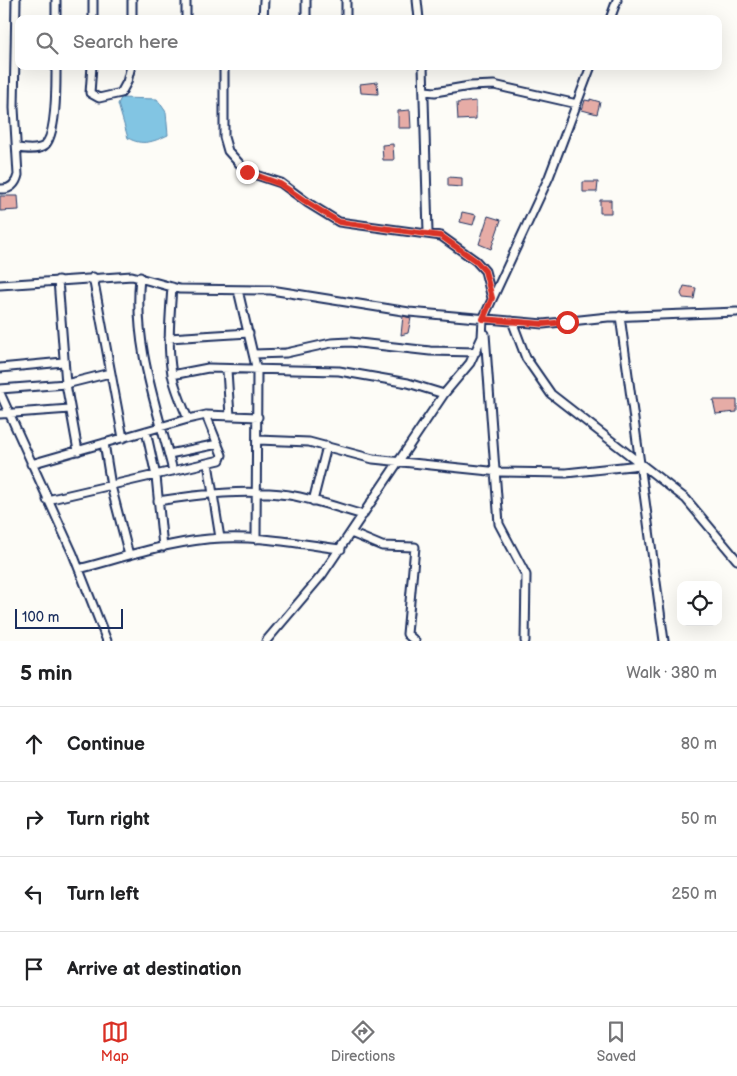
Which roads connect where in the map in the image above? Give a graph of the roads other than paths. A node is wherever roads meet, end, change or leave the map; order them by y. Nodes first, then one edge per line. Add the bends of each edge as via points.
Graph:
1 (16, 0) edge
2 (56, 0) edge
3 (93, 0) edge
4 (132, 0) edge
5 (186, 0) edge
6 (264, 0) edge
7 (306, 0) edge
8 (346, 0) edge
9 (417, 0) edge
10 (617, 0) edge
11 (16, 15) edge
12 (56, 15) edge
13 (93, 15) edge
14 (132, 15) edge
15 (186, 15) edge
16 (263, 15) edge
17 (306, 15) edge
18 (346, 15) edge
19 (419, 15) edge
20 (611, 15) edge
21 (15, 54) edge
22 (56, 70) edge
23 (92, 70) edge
24 (130, 70) edge
25 (224, 70) edge
26 (423, 70) edge
27 (590, 70) edge
28 (425, 91) junction
29 (577, 104) junction
30 (17, 148) junction
31 (0, 190) edge
32 (428, 232) junction
33 (93, 277) junction
34 (140, 277) junction
35 (58, 280) junction
36 (0, 285) edge
37 (172, 287) junction
38 (238, 290) junction
39 (492, 298) junction
40 (737, 312) edge
41 (620, 316) junction
42 (483, 319) junction
43 (512, 321) junction
44 (249, 333) junction
45 (168, 338) junction
46 (476, 352) junction
47 (254, 354) junction
48 (63, 362) junction
49 (0, 368) edge
50 (227, 370) junction
51 (257, 371) junction
52 (110, 373) junction
53 (172, 375) junction
54 (66, 384) junction
55 (0, 391) edge
56 (444, 394) junction
57 (70, 409) junction
58 (0, 414) edge
59 (9, 414) junction
60 (206, 416) junction
61 (230, 416) junction
62 (258, 417) junction
63 (188, 419) junction
64 (162, 427) junction
65 (146, 431) junction
66 (124, 438) junction
67 (258, 440) junction
68 (104, 443) junction
69 (218, 444) junction
70 (327, 446) junction
71 (78, 451) junction
72 (169, 454) junction
73 (400, 462) junction
74 (208, 463) junction
75 (31, 464) junction
76 (640, 465) junction
77 (173, 471) junction
78 (495, 472) junction
79 (156, 476) junction
80 (111, 486) junction
81 (212, 493) junction
82 (258, 493) junction
83 (48, 500) junction
84 (158, 501) junction
85 (313, 501) junction
86 (363, 514) junction
87 (351, 533) junction
88 (220, 538) junction
89 (256, 539) junction
90 (163, 547) junction
91 (341, 549) junction
92 (129, 556) junction
93 (737, 560) edge
94 (79, 569) junction
95 (107, 641) edge
96 (266, 641) edge
97 (414, 641) edge
98 (525, 641) edge
99 (664, 641) edge

1 - 11 street
2 - 12 street
3 - 13 street
4 - 14 street
5 - 15 street
6 - 16 street
7 - 17 street
8 - 18 street
9 - 19 street
10 - 20 street
21 - 30 street
22 - 30 street via 48,141 38,149
23 - 24 street via 90,94 99,98 121,93
25 - 32 street via 224,137 228,151 247,172 280,184 339,222
26 - 28 street
27 - 29 street
28 - 29 street via 494,86
28 - 32 street
29 - 39 street via 548,177
30 - 31 street via 17,181 12,187
32 - 39 street via 441,236 476,261 488,279
33 - 34 street
33 - 35 street
33 - 52 street
34 - 37 street
34 - 64 street via 137,301 142,352
35 - 36 street
35 - 48 street
37 - 38 street
37 - 45 street
38 - 42 street via 282,291 409,312
38 - 44 street
39 - 42 street
40 - 41 street
41 - 43 street via 556,323
41 - 76 street
42 - 43 street
42 - 46 street via 482,337
42 - 78 street
43 - 76 street via 526,358 551,394
44 - 45 street
44 - 47 street
45 - 53 street
46 - 47 street via 422,351 350,342 286,353
46 - 56 street
47 - 51 street
48 - 49 street
48 - 54 street
50 - 51 street
50 - 53 street via 208,368
50 - 61 street
51 - 56 street via 339,372 373,376
51 - 62 street
52 - 54 street
52 - 66 street
53 - 63 street
54 - 55 street
54 - 57 street
55 - 59 street
56 - 73 street
57 - 59 street
57 - 71 street
58 - 59 street
59 - 75 street
60 - 61 street
60 - 63 street
60 - 69 street
61 - 62 street
62 - 67 street
63 - 64 street
64 - 65 street
64 - 72 street
65 - 66 street
65 - 79 street
66 - 68 street
67 - 70 street
67 - 82 street
68 - 71 street
68 - 80 street
69 - 72 street
69 - 74 street via 222,458
70 - 73 street via 359,456
70 - 85 street
71 - 75 street
72 - 77 street
73 - 78 street
73 - 86 street
74 - 77 street
74 - 81 street
75 - 83 street
76 - 78 street via 566,473
76 - 93 street via 686,499
76 - 99 street
77 - 79 street
78 - 98 street via 499,524 526,575
79 - 80 street
79 - 84 street
80 - 83 street
80 - 92 street
81 - 82 street
81 - 84 street
81 - 88 street
82 - 85 street
82 - 89 street
83 - 94 street
84 - 90 street
85 - 86 street
86 - 87 street
87 - 91 street
87 - 97 street via 382,546 415,547 407,634
88 - 89 street
88 - 90 street
89 - 91 street
90 - 92 street
91 - 96 street
92 - 94 street
94 - 95 street

